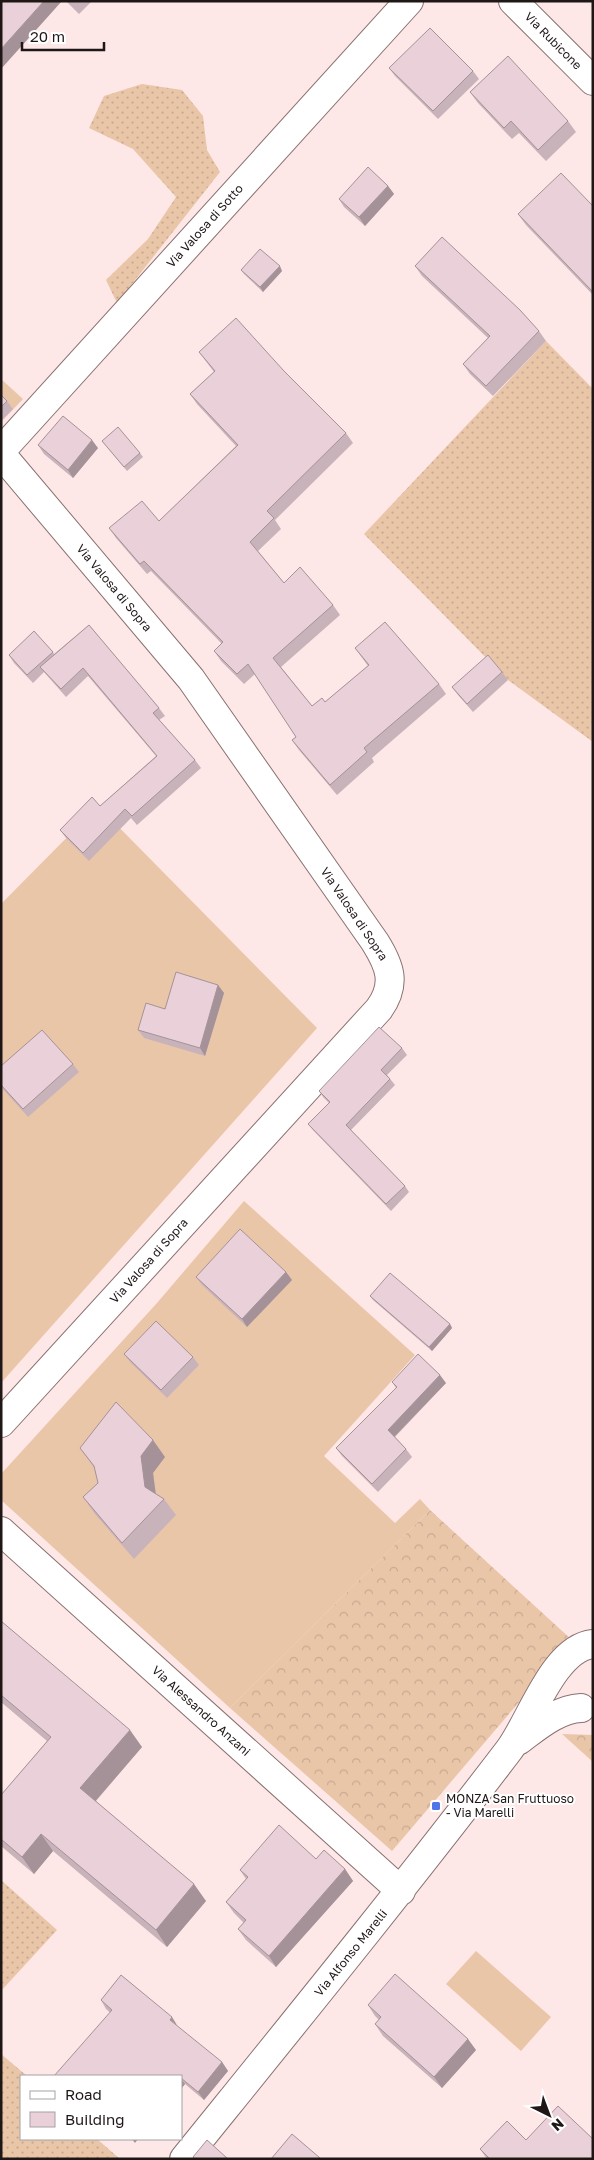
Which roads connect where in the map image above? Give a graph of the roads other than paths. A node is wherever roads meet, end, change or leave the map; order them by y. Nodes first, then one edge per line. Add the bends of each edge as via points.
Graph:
1 (409, 1) edge
2 (513, 1) edge
3 (593, 81) edge
4 (1, 452) edge
5 (1, 1423) edge
6 (1, 1531) edge
7 (582, 1646) edge
8 (587, 1710) edge
9 (515, 1743) junction
10 (401, 1891) junction
11 (184, 2159) edge

1 - 4 street, Via Valosa di Sotto
2 - 3 street, Via Rubicone
4 - 5 street, Via Valosa di Sopra via 191,679 385,958 390,984 380,1009
6 - 10 street, Via Alessandro Anzani
7 - 8 street, Via Alfonso Marelli via 562,1670 562,1686 568,1698
7 - 9 street, Via Alfonso Marelli via 540,1692
8 - 9 street, Via Alfonso Marelli via 563,1713 542,1723
9 - 10 street, Via Alfonso Marelli
10 - 11 street, Via Alfonso Marelli

